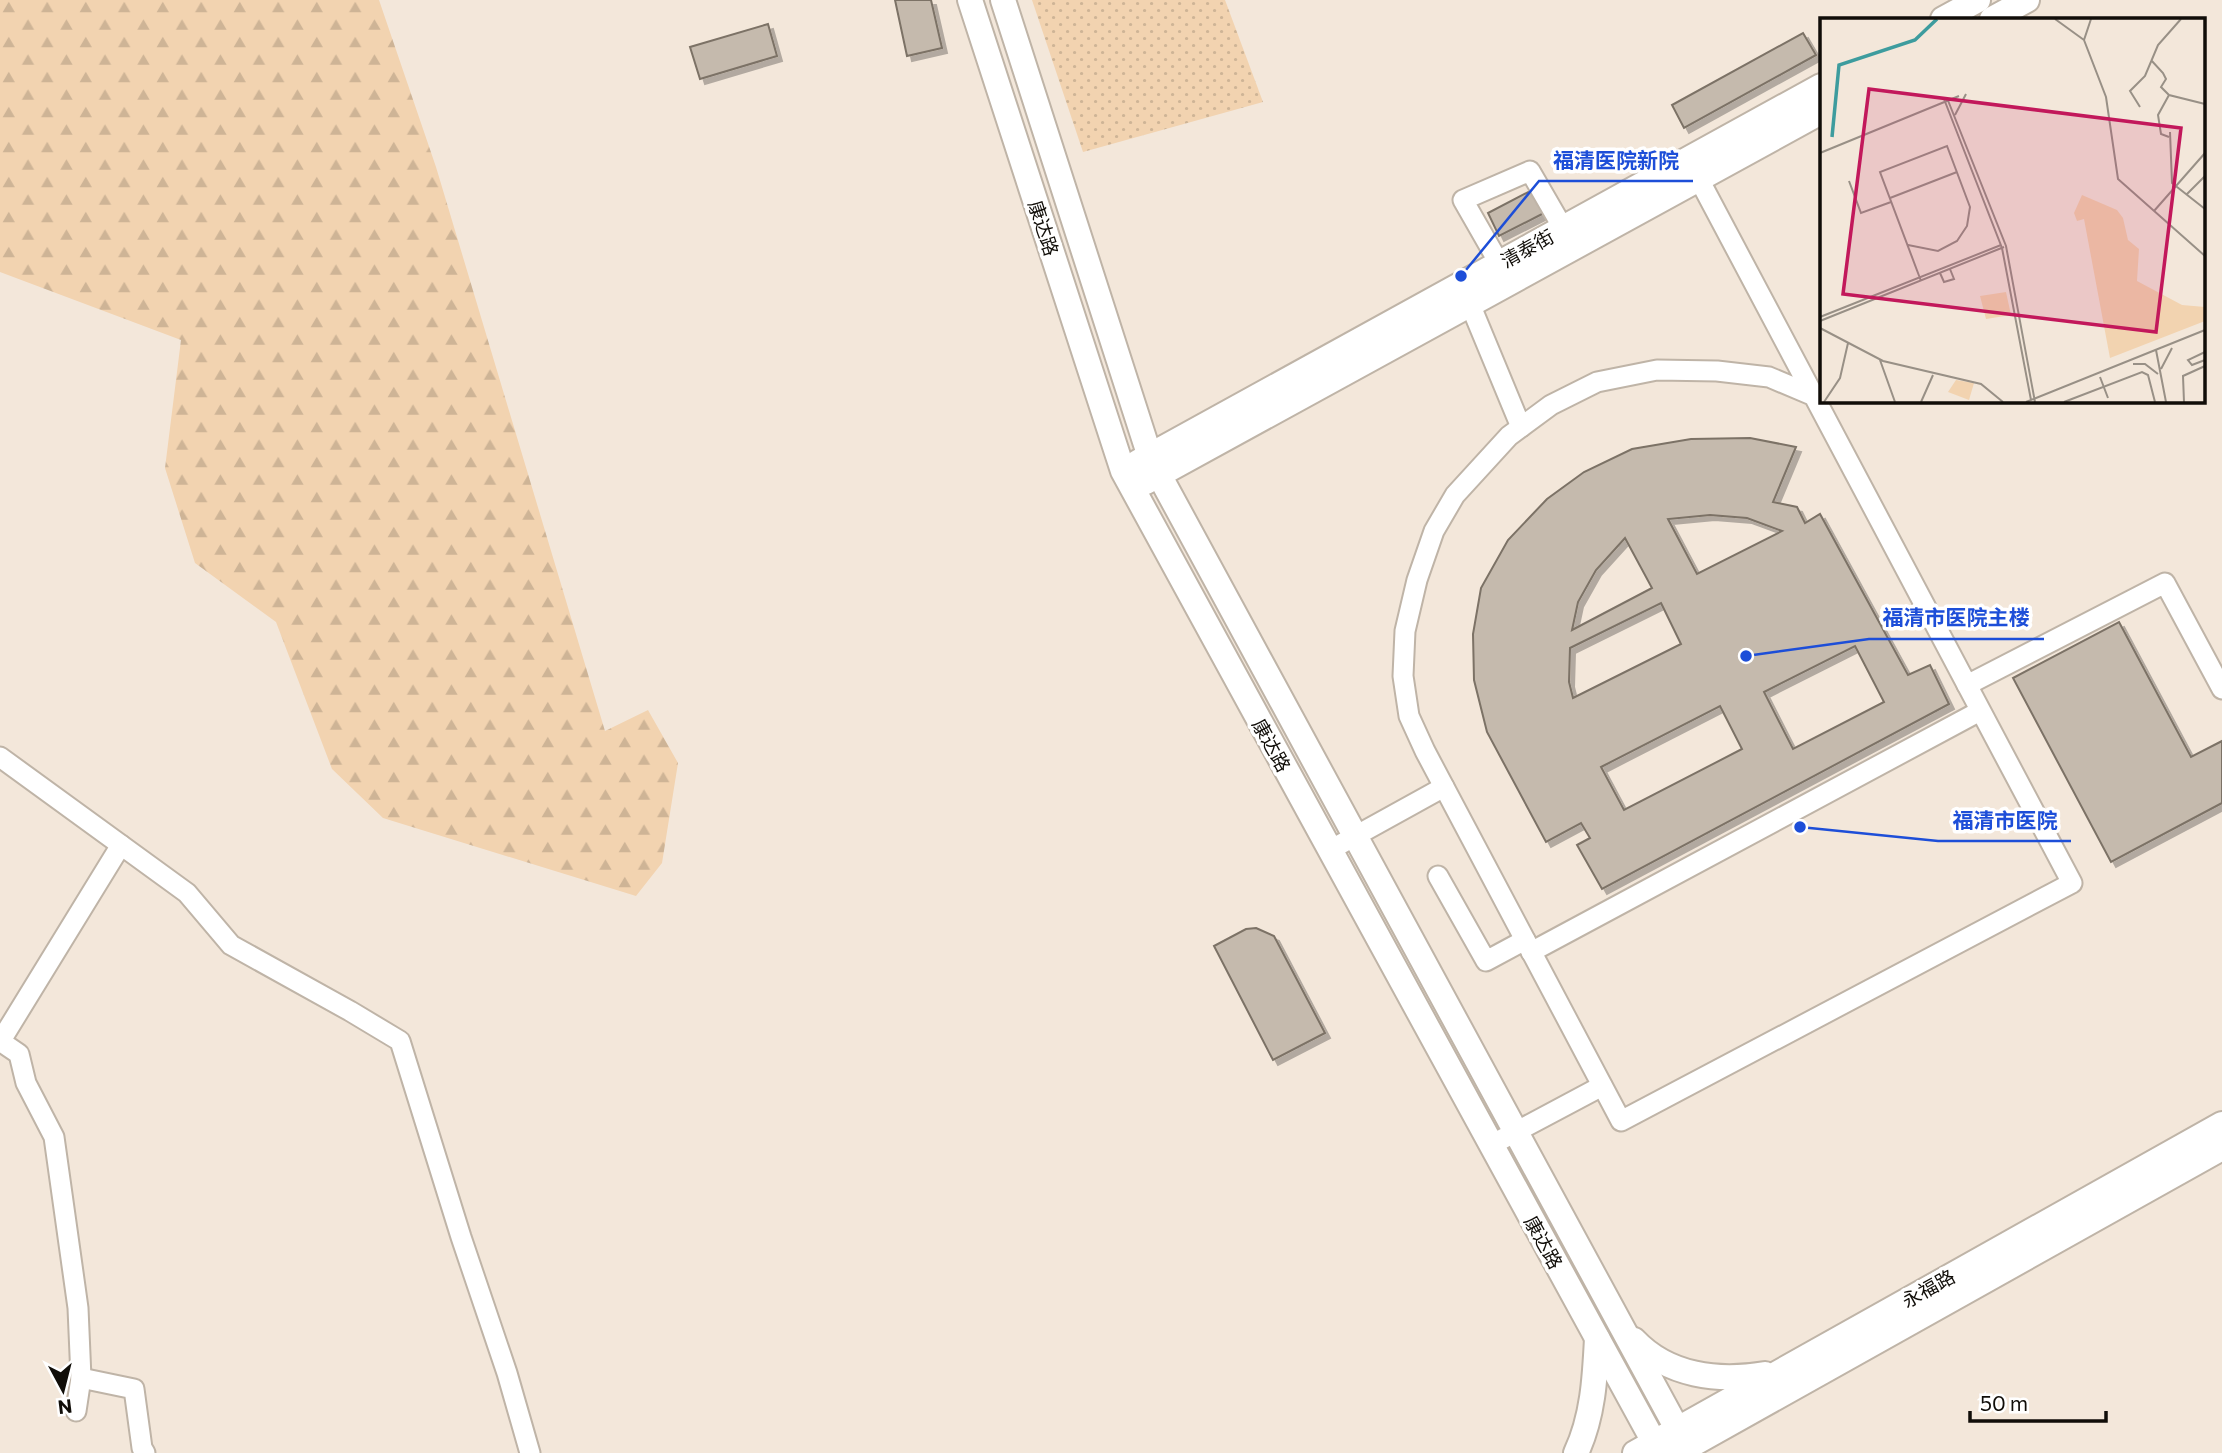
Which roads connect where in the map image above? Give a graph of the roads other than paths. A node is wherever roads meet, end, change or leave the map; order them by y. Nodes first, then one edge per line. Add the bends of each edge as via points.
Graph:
1 (970, 0) edge
2 (1003, 0) edge
3 (1978, 0) edge
4 (2027, 0) edge
5 (1945, 18) edge
6 (1994, 18) edge
7 (1820, 87) edge
8 (1820, 113) edge
9 (1694, 169) junction
10 (1563, 228) junction
11 (1499, 263) junction
12 (1471, 304) junction
13 (1814, 396) junction
14 (1521, 427) junction
15 (1154, 464) junction
16 (1128, 480) junction
17 (1967, 685) junction
18 (2222, 689) edge
19 (1980, 711) junction
20 (0, 757) edge
21 (1444, 787) junction
22 (1355, 835) junction
23 (121, 845) junction
24 (1330, 850) junction
25 (1438, 876) dead end
26 (1528, 946) junction
27 (0, 1042) edge
28 (1602, 1086) junction
29 (2222, 1124) edge
30 (1516, 1131) junction
31 (1491, 1145) junction
32 (2222, 1148) edge
33 (1620, 1324) junction
34 (1597, 1338) junction
35 (1780, 1372) junction
36 (81, 1378) junction
37 (76, 1411) dead end
38 (1681, 1443) edge
39 (1649, 1449) edge
40 (145, 1453) edge
41 (530, 1453) edge
42 (1576, 1453) edge

1 - 16 street, 康达路
2 - 15 street, 康达路
3 - 5 street
4 - 6 street
7 - 9 street, 清泰街
8 - 9 street, 清泰街
9 - 10 street, 清泰街
9 - 12 street, 清泰街
9 - 13 street
10 - 11 street, 清泰街
10 - 11 street via 1530,171 1463,200
11 - 15 street, 清泰街
12 - 14 street
12 - 15 street, 清泰街
13 - 14 street via 1769,377 1657,370 1598,383 1551,405
13 - 17 street
14 - 21 street via 1455,495 1434,531 1408,614 1403,676 1409,716
15 - 16 street, 清泰街
15 - 22 street, 康达路
16 - 24 street, 康达路
17 - 18 street via 2165,583
17 - 19 street
19 - 26 street
19 - 28 street via 2072,883 1621,1121
20 - 23 street
21 - 22 street
21 - 26 street
22 - 24 street
22 - 30 street, 康达路
23 - 27 street
23 - 41 street via 187,893 231,945 400,1041
24 - 31 street, 康达路
25 - 26 street via 1486,961
26 - 28 street
27 - 36 street via 19,1054 26,1083 54,1137 78,1308
28 - 30 street
29 - 35 street, 永福路
30 - 31 street
30 - 33 street, 康达路
31 - 34 street, 康达路
32 - 38 street, 永福路
33 - 35 street via 1645,1351 1670,1367 1711,1377
33 - 38 street, 康达路
34 - 39 street, 康达路
34 - 42 street via 1592,1403
35 - 38 street, 永福路
36 - 37 street
36 - 40 street via 134,1390
38 - 39 street, 永福路

